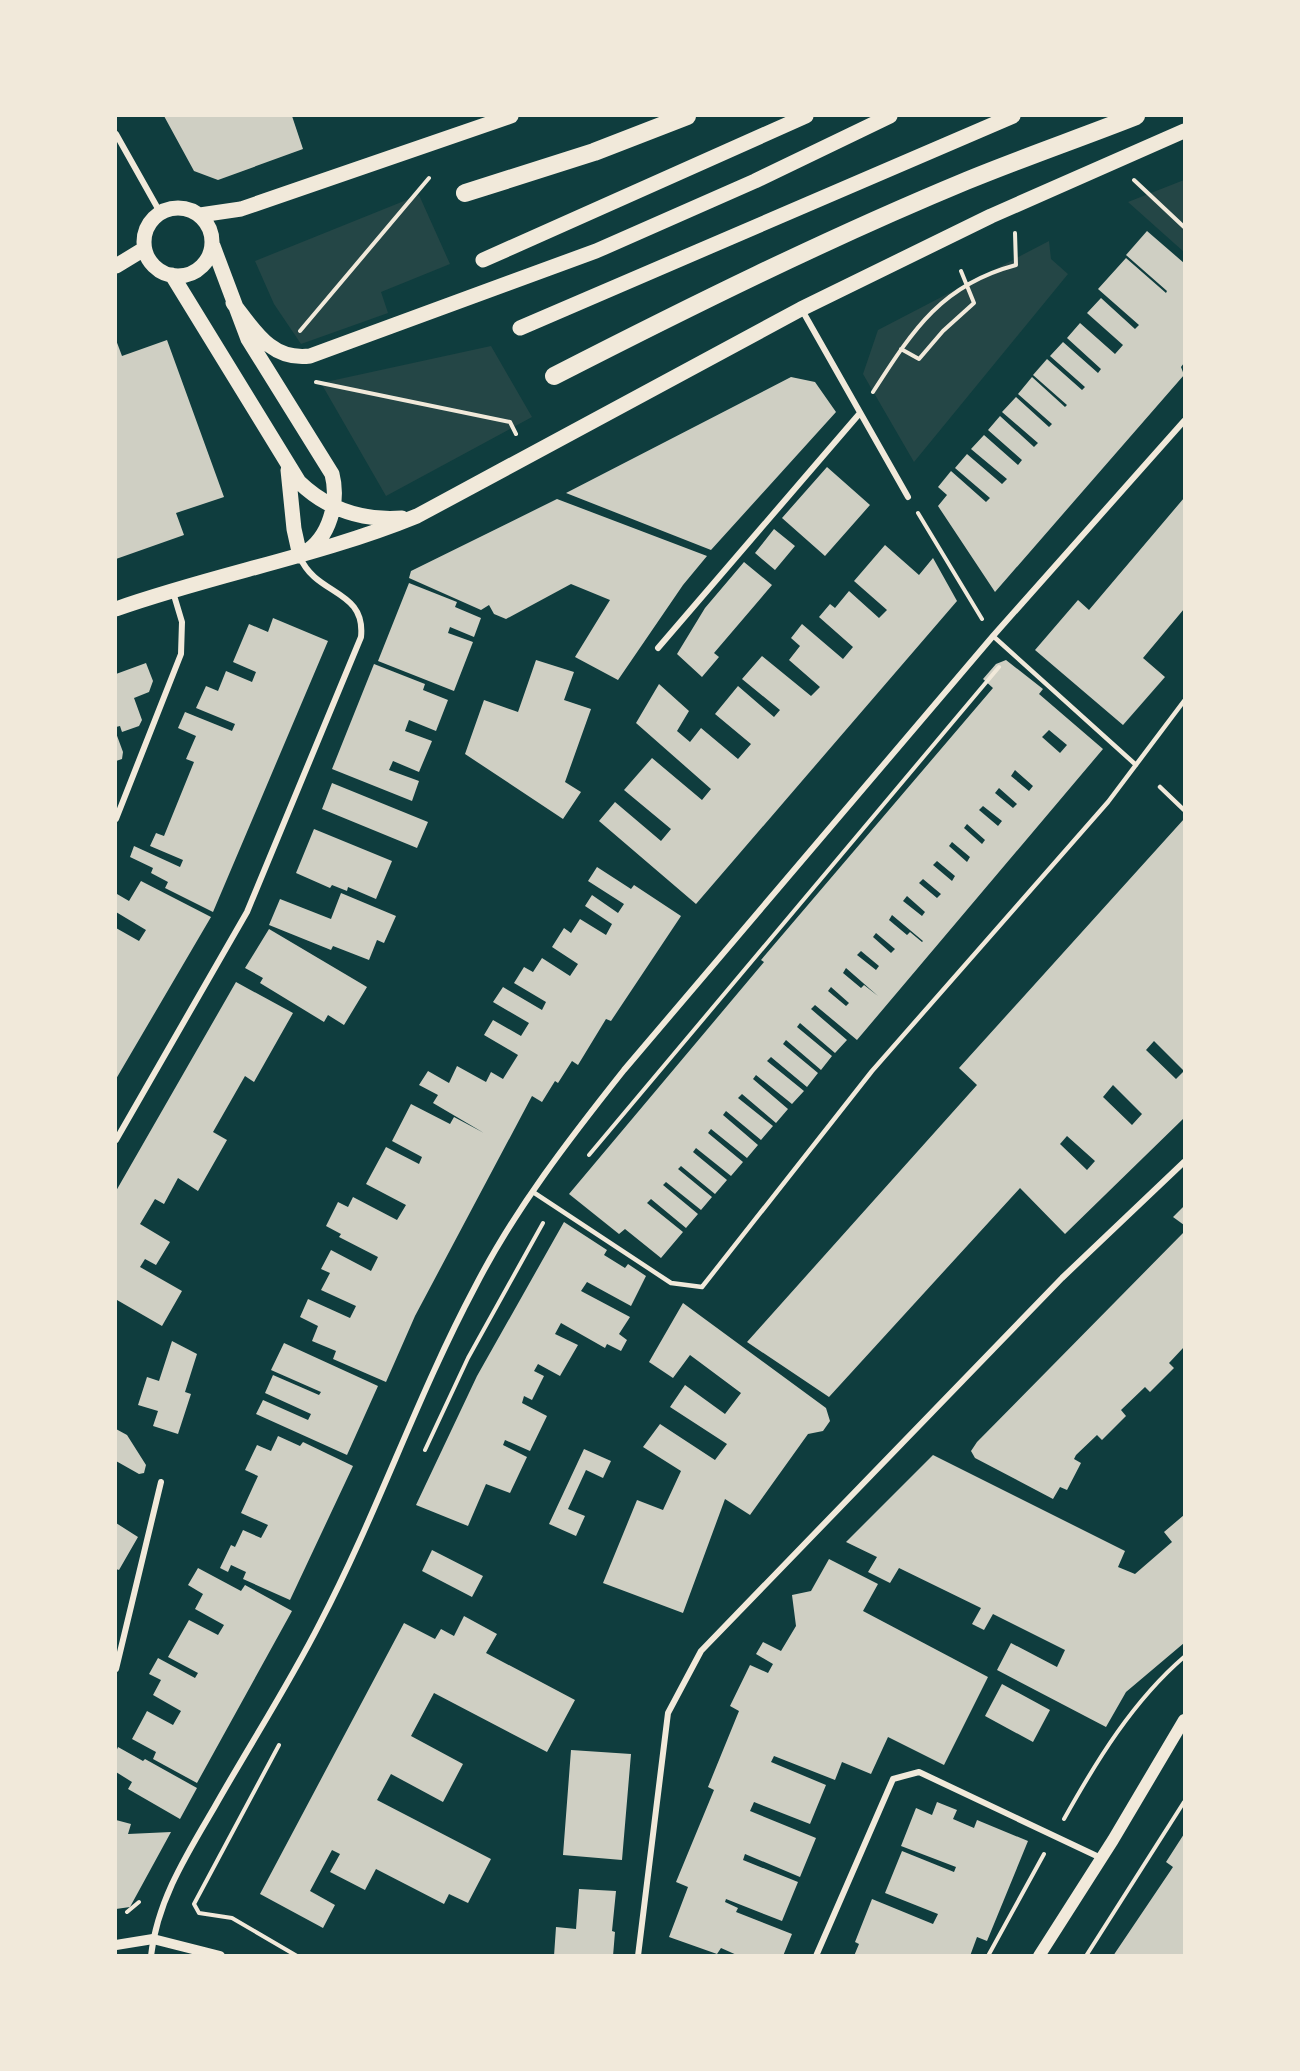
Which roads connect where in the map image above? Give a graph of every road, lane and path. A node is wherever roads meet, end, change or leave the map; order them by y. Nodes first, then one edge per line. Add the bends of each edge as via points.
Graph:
1 (511, 116) edge
2 (687, 116) edge
3 (806, 116) edge
4 (890, 116) edge
5 (1013, 116) edge
6 (1136, 116) edge
7 (1185, 131) edge
8 (116, 134) edge
9 (1114, 161) junction
10 (429, 178) dead end
11 (465, 193) dead end
12 (161, 214) junction
13 (200, 215) junction
14 (1185, 227) edge
15 (213, 246) junction
16 (144, 249) junction
17 (483, 260) dead end
18 (116, 266) edge
19 (961, 270) dead end
20 (172, 275) junction
21 (233, 303) junction
22 (801, 309) junction
23 (520, 328) dead end
24 (296, 336) dead end
25 (908, 336) dead end
26 (901, 349) junction
27 (554, 376) dead end
28 (309, 380) dead end
29 (860, 412) junction
30 (1185, 421) edge
31 (528, 457) junction
32 (285, 462) junction
33 (908, 496) joint
34 (334, 507) junction
35 (417, 516) junction
36 (300, 556) junction
37 (172, 589) junction
38 (116, 609) edge
39 (993, 636) junction
40 (658, 648) dead end
41 (1011, 652) junction
42 (1185, 701) edge
43 (1136, 765) junction
44 (1160, 787) dead end
45 (1185, 810) edge
46 (116, 819) edge
47 (116, 1140) edge
48 (1185, 1162) edge
49 (581, 1164) dead end
50 (533, 1192) junction
51 (553, 1205) junction
52 (423, 1455) dead end
53 (161, 1482) dead end
54 (1185, 1657) edge
55 (116, 1669) edge
56 (1185, 1720) edge
57 (279, 1744) dead end
58 (1185, 1802) edge
59 (1054, 1836) junction
60 (1102, 1858) junction
61 (139, 1902) dead end
62 (127, 1912) dead end
63 (153, 1939) junction
64 (116, 1945) edge
65 (151, 1956) edge
66 (220, 1956) edge
67 (297, 1956) edge
68 (638, 1956) edge
69 (816, 1956) edge
70 (988, 1956) edge
71 (1039, 1956) edge
72 (1086, 1956) edge

1 - 13 main road via 241,209
2 - 11 highway via 594,152
3 - 17 main road
4 - 21 main road via 596,251 310,356 291,357 269,348
5 - 23 main road
6 - 27 highway via 966,182 839,238 677,313
7 - 9 main road
8 - 12 street
9 - 14 path
9 - 22 main road
10 - 24 path
12 - 13 main road via 177,208
12 - 16 main road via 145,232
13 - 15 main road via 213,235
15 - 20 main road via 208,260 198,269
15 - 21 main road
16 - 18 main road
16 - 20 main road via 154,266
19 - 26 path via 974,303 919,359
20 - 32 main road
21 - 34 main road via 255,352 332,474
22 - 29 street
22 - 31 main road
25 - 26 path
26 - 29 path
28 - 31 path via 510,422
29 - 33 street
29 - 40 street
30 - 39 street
31 - 35 main road
32 - 34 main road via 309,491
32 - 36 main road via 291,478 292,513
33 - 39 path
34 - 35 main road via 371,518
34 - 36 main road via 321,537
35 - 36 main road via 365,537
36 - 37 main road
36 - 47 street via 309,574 353,605 360,620 361,638 247,912
37 - 38 main road
37 - 46 street via 182,622 181,654
39 - 41 lane
39 - 50 street via 624,1070
41 - 43 lane
41 - 49 path
42 - 43 lane
43 - 51 lane via 872,1071 702,1287 671,1283
44 - 45 lane
48 - 68 street via 1062,1278 701,1651 668,1713
50 - 51 lane
50 - 63 street via 475,1286 320,1623 192,1846 166,1896
51 - 52 path via 468,1358
53 - 55 street
54 - 59 path via 1161,1677 1098,1757
56 - 60 main road
57 - 67 path via 194,1904 199,1913 232,1918
58 - 72 path
59 - 60 street
59 - 69 street via 919,1773 893,1779
59 - 70 path
60 - 71 main road
61 - 62 path
63 - 64 street
63 - 65 street
63 - 66 street

